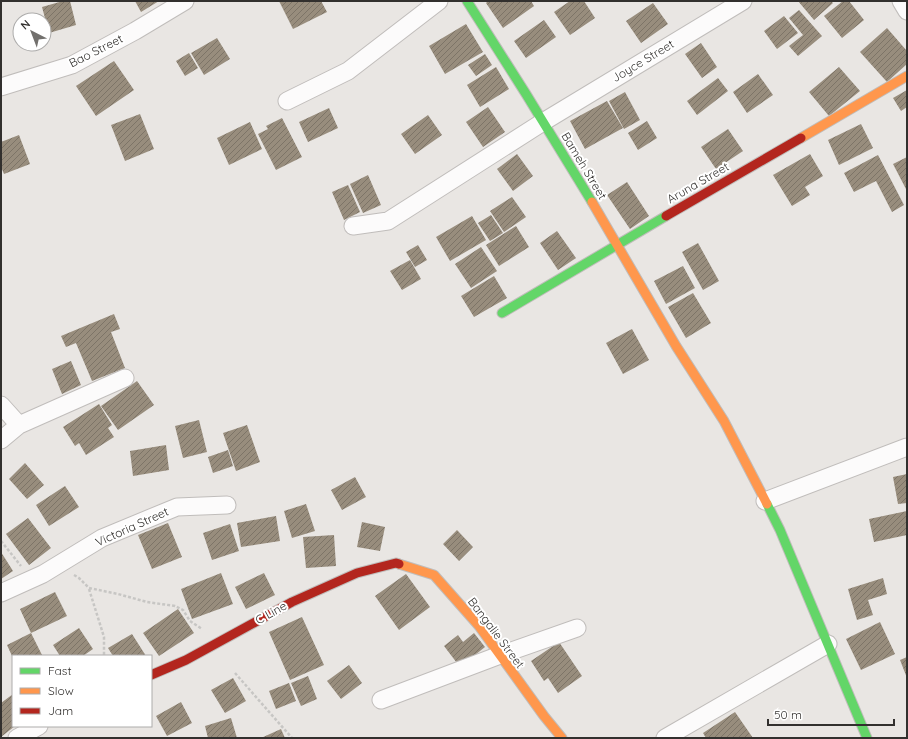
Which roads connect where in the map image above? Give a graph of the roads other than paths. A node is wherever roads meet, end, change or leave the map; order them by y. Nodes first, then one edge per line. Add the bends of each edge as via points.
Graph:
1 (185, 1) edge
2 (439, 1) edge
3 (467, 1) edge
4 (743, 1) edge
5 (901, 1) edge
6 (907, 11) edge
7 (907, 76) edge
8 (1, 87) edge
9 (287, 101) dead end
10 (544, 122) junction
11 (353, 226) dead end
12 (617, 244) junction
13 (502, 313) dead end
14 (125, 378) dead end
15 (1, 405) edge
16 (19, 425) junction
17 (1, 440) edge
18 (907, 448) edge
19 (765, 501) junction
20 (227, 505) dead end
21 (396, 563) joint
22 (1, 593) edge
23 (577, 628) dead end
24 (828, 644) junction
25 (500, 655) junction
26 (152, 675) edge
27 (381, 700) dead end
28 (38, 727) edge
29 (16, 738) edge
30 (562, 738) edge
31 (665, 738) edge
32 (867, 738) edge

1 - 8 street, Bao Street via 72,65
2 - 9 street via 348,71
3 - 10 street, Bameh Street
4 - 10 street, Joyce Street
5 - 6 street
7 - 12 street, Aruna Street
10 - 11 street, Joyce Street via 388,220
10 - 12 street, Bameh Street
12 - 13 street, Aruna Street
12 - 19 street, Bameh Street via 676,346 724,421
14 - 16 street
15 - 16 street
16 - 17 street
18 - 19 street
19 - 24 street, Bameh Street via 780,530
20 - 22 street, Victoria Street via 177,507 102,538 35,578
21 - 25 street, Bangalie Street via 434,575 479,626
21 - 26 street, C Line via 357,573 292,602 186,660
23 - 25 street
24 - 31 street
24 - 32 street, Bameh Street
25 - 27 street
25 - 30 street, Bangalie Street
28 - 29 street

